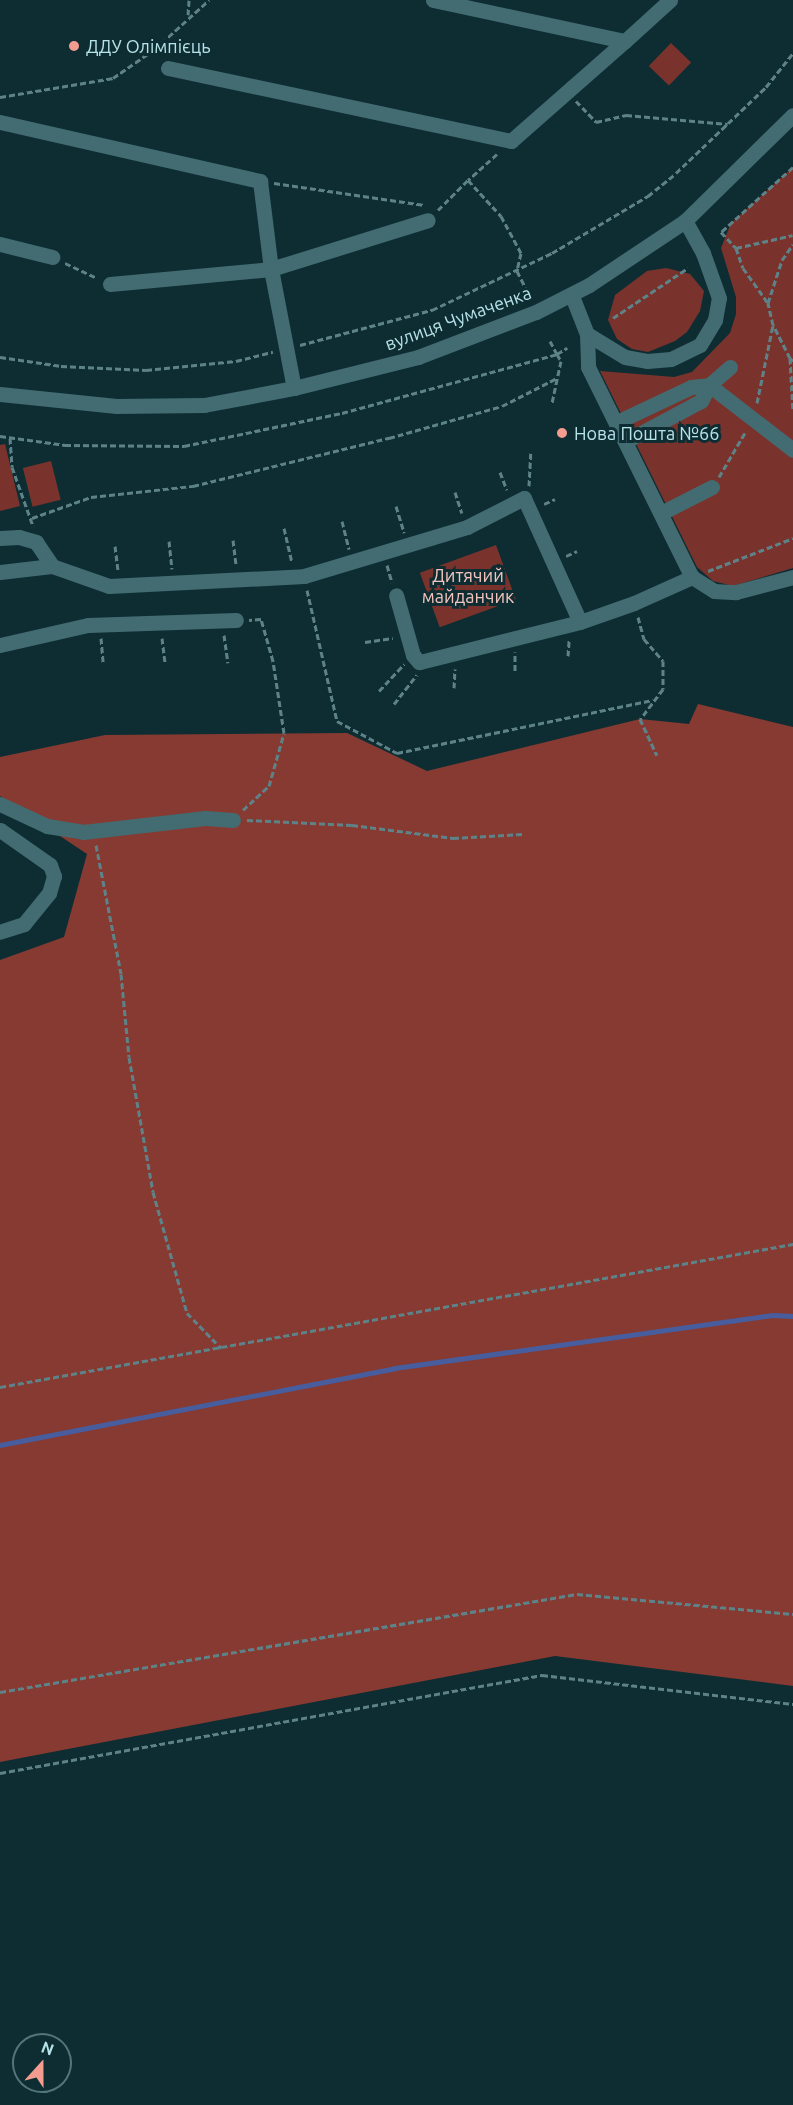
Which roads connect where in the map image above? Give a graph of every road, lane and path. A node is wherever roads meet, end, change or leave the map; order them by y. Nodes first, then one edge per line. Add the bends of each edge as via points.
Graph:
1 (189, 0) edge
2 (209, 0) edge
3 (433, 0) edge
4 (670, 0) edge
5 (188, 15) junction
6 (625, 41) junction
7 (793, 53) edge
8 (168, 68) dead end
9 (567, 92) junction
10 (0, 97) edge
11 (793, 115) edge
12 (0, 122) edge
13 (728, 124) junction
14 (511, 141) junction
15 (793, 168) edge
16 (468, 180) junction
17 (260, 181) junction
18 (441, 207) junction
19 (428, 220) joint
20 (685, 221) junction
21 (793, 235) edge
22 (0, 244) edge
23 (793, 244) edge
24 (736, 248) junction
25 (52, 257) joint
26 (688, 268) dead end
27 (271, 269) junction
28 (517, 271) junction
29 (110, 284) joint
30 (528, 293) dead end
31 (572, 296) junction
32 (768, 303) junction
33 (613, 318) dead end
34 (587, 334) junction
35 (550, 341) dead end
36 (567, 348) dead end
37 (287, 349) junction
38 (557, 354) junction
39 (0, 357) edge
40 (791, 360) edge
41 (730, 367) dead end
42 (557, 378) junction
43 (709, 385) junction
44 (294, 388) junction
45 (0, 394) edge
46 (552, 403) dead end
47 (793, 411) edge
48 (617, 422) junction
49 (0, 436) edge
50 (10, 438) junction
51 (626, 441) junction
52 (793, 450) edge
53 (531, 453) dead end
54 (500, 472) dead end
55 (712, 487) dead end
56 (455, 492) dead end
57 (518, 501) junction
58 (396, 506) dead end
59 (663, 512) junction
60 (32, 519) junction
61 (342, 521) dead end
62 (467, 527) junction
63 (284, 528) dead end
64 (0, 538) edge
65 (793, 538) edge
66 (233, 540) dead end
67 (170, 541) dead end
68 (36, 542) junction
69 (408, 545) junction
70 (115, 546) dead end
71 (384, 553) junction
72 (353, 562) junction
73 (52, 566) junction
74 (0, 572) edge
75 (300, 577) junction
76 (692, 577) junction
77 (793, 577) edge
78 (238, 582) junction
79 (174, 584) junction
80 (119, 586) junction
81 (396, 595) joint
82 (634, 603) junction
83 (229, 621) junction
84 (160, 622) junction
85 (580, 622) junction
86 (100, 625) junction
87 (407, 636) junction
88 (365, 642) dead end
89 (0, 645) edge
90 (456, 655) junction
91 (420, 659) junction
92 (103, 663) dead end
93 (165, 663) dead end
94 (228, 663) dead end
95 (454, 688) dead end
96 (379, 691) dead end
97 (653, 700) junction
98 (394, 705) dead end
99 (657, 755) dead end
100 (0, 804) edge
101 (233, 820) junction
102 (0, 830) edge
103 (94, 832) junction
104 (523, 834) dead end
105 (0, 932) edge
106 (793, 1244) edge
107 (221, 1348) junction
108 (0, 1387) edge
109 (793, 1614) edge
110 (0, 1692) edge
111 (793, 1704) edge
112 (0, 1773) edge

1 - 5 path
2 - 5 path
3 - 6 street
4 - 6 street
5 - 10 path via 155,49 113,78
6 - 9 street
7 - 13 path
8 - 14 street
9 - 13 path via 596,122 626,115
9 - 14 street
11 - 20 street, вулиця Чумаченка
12 - 17 street
13 - 28 path via 648,196
14 - 16 path
15 - 24 path via 721,232
16 - 18 path
16 - 28 path via 506,225 521,253
17 - 18 path
17 - 27 street
18 - 19 path
19 - 27 street
20 - 31 street, вулиця Чумаченка
20 - 34 street via 704,253 719,298 715,320 700,345 671,359 647,361 625,357
21 - 24 path
22 - 25 street
23 - 32 path via 782,260
24 - 32 path via 743,268
25 - 29 path
26 - 33 path
27 - 29 street
27 - 37 street
28 - 30 path
28 - 37 path via 432,310
31 - 34 street
31 - 44 street, вулиця Чумаченка via 418,357
32 - 40 path via 773,325
34 - 48 street via 588,367
35 - 38 path
36 - 38 path
37 - 39 path via 236,361 146,370 61,366
37 - 44 street
38 - 42 path via 561,361
38 - 50 path via 352,410 184,446 65,445
40 - 47 path
41 - 43 street
42 - 46 path
42 - 60 path via 502,406 389,438 193,486 91,497
43 - 48 street via 691,387
43 - 51 street via 701,401
43 - 52 street
44 - 45 street, вулиця Чумаченка via 204,405 116,406
48 - 51 street
49 - 50 path
50 - 60 path via 12,467
51 - 59 street
53 - 57 path via 532,477
54 - 57 path
55 - 59 street
56 - 62 path
57 - 62 street
57 - 85 street
58 - 69 path
59 - 76 street
60 - 68 path
61 - 72 path
62 - 69 street
63 - 75 path
64 - 68 street via 19,537
65 - 76 path
66 - 78 path
67 - 79 path
68 - 73 street
69 - 71 street
70 - 80 path
71 - 72 street
71 - 81 path
72 - 75 street
73 - 74 street
73 - 80 street via 98,584
75 - 78 street
75 - 97 path via 337,721 397,753
76 - 77 street via 714,591 736,592
76 - 82 street
78 - 79 street
79 - 80 street
81 - 87 street
82 - 85 street
82 - 97 path via 644,639 663,662 663,689
83 - 84 street
83 - 94 path
83 - 101 path via 261,619 273,661 284,733 269,786
84 - 86 street
84 - 93 path
85 - 90 street
86 - 89 street
86 - 92 path
87 - 88 path
87 - 91 street
90 - 91 street
90 - 95 path
91 - 96 path
91 - 98 path
97 - 99 path via 640,719
100 - 103 street via 47,826
101 - 103 street via 205,818
101 - 104 path via 352,825 453,838
102 - 105 street via 50,865 54,876 49,893 24,924
103 - 107 path via 121,974 129,1057 153,1192 187,1313
106 - 107 path
107 - 108 path
109 - 110 path via 577,1594
111 - 112 path via 542,1675

